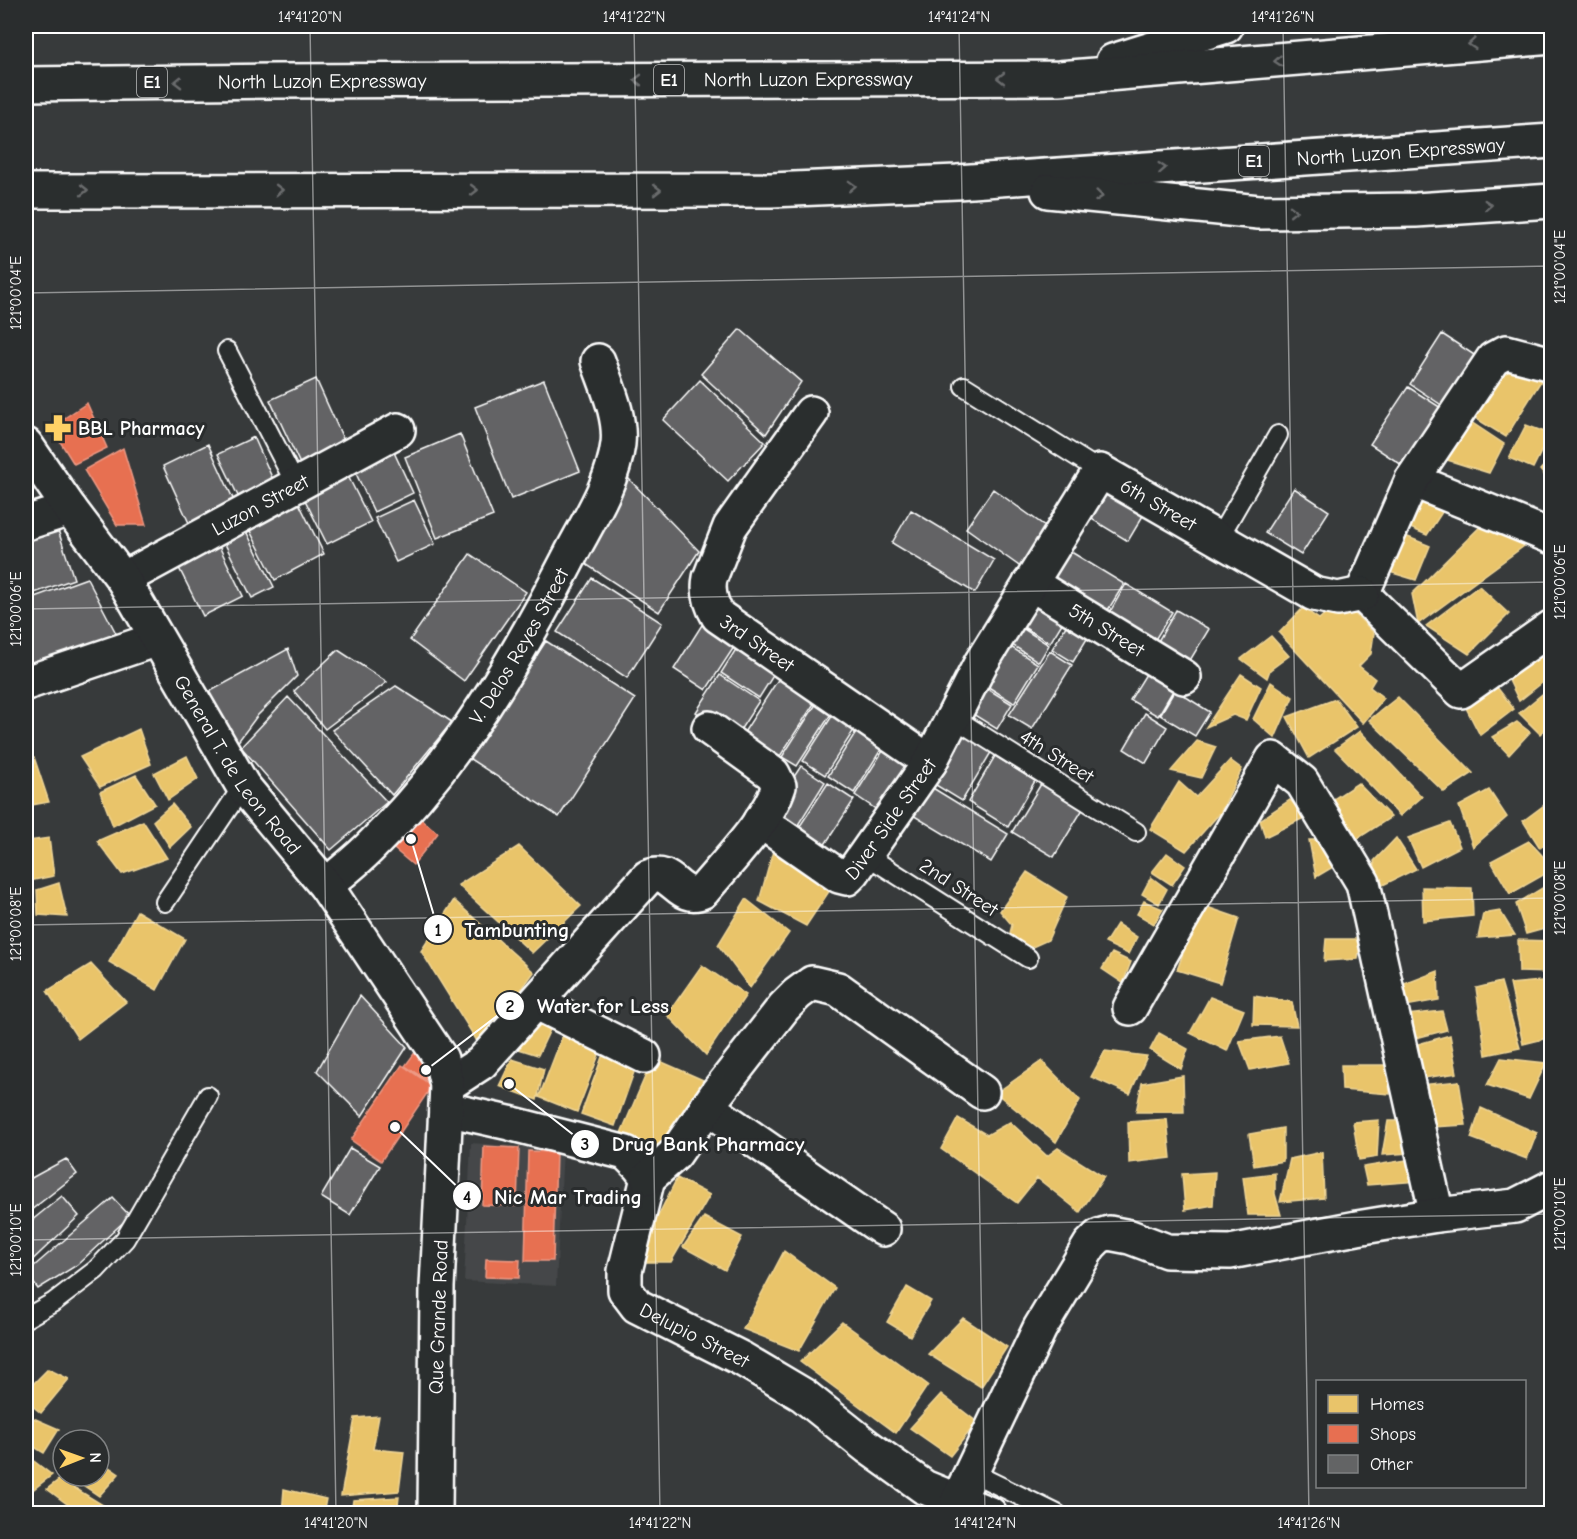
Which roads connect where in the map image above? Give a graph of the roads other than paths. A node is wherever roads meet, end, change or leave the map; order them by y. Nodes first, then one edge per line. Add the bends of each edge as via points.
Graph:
1 (1226, 26) edge
2 (1551, 37) edge
3 (1059, 78) junction
4 (26, 84) edge
5 (1551, 141) edge
6 (957, 182) junction
7 (26, 191) edge
8 (1551, 201) edge
9 (228, 351) dead end
10 (598, 361) dead end
11 (1551, 363) edge
12 (964, 386) dead end
13 (811, 413) dead end
14 (398, 430) dead end
15 (1278, 435) dead end
16 (26, 445) edge
17 (1100, 471) junction
18 (1412, 480) junction
19 (296, 485) junction
20 (70, 509) junction
21 (26, 523) edge
22 (1551, 537) edge
23 (1218, 539) junction
24 (123, 579) junction
25 (1030, 583) junction
26 (1362, 594) junction
27 (1551, 627) edge
28 (157, 639) junction
29 (1184, 677) dead end
30 (26, 683) edge
31 (954, 718) junction
32 (709, 728) dead end
33 (930, 762) junction
34 (243, 786) junction
35 (760, 821) junction
36 (1136, 832) dead end
37 (866, 855) junction
38 (326, 886) junction
39 (165, 902) dead end
40 (1028, 958) dead end
41 (537, 1003) junction
42 (1130, 1008) dead end
43 (644, 1056) dead end
44 (982, 1092) dead end
45 (208, 1096) dead end
46 (446, 1097) junction
47 (707, 1107) junction
48 (648, 1178) junction
49 (1551, 1187) edge
50 (1437, 1215) junction
51 (883, 1229) dead end
52 (26, 1318) edge
53 (965, 1486) junction
54 (435, 1514) edge
55 (990, 1514) edge
56 (1057, 1514) edge

1 - 3 main road
2 -> 3 main road, North Luzon Expressway / E1
3 -> 4 main road, North Luzon Expressway / E1
6 -> 5 main road, North Luzon Expressway / E1
7 -> 6 main road, North Luzon Expressway / E1 via 759,190
6 -> 8 main road via 1258,212 1416,210
9 - 19 lane
10 - 38 main road, V. Delos Reyes Street via 616,417 615,463 544,606 493,694 440,768 373,844
11 - 18 main road via 1506,352 1493,359
12 - 17 lane, 6th Street
13 - 33 main road, 3rd Street via 730,527 708,587 713,608 718,616
14 - 19 main road, Luzon Street
15 - 23 lane
16 - 20 main road, General T. de Leon Road
17 - 23 main road, 6th Street
17 - 25 main road, Diver Side Street
18 - 22 main road
18 - 26 main road
19 - 24 main road, Luzon Street
20 - 21 main road
20 - 24 main road, General T. de Leon Road
23 - 26 main road, 6th Street via 1314,594 1338,599
24 - 28 main road, General T. de Leon Road
25 - 29 main road, 5th Street
25 - 31 main road, Diver Side Street via 981,663
26 - 27 main road via 1461,691
28 - 30 main road
28 - 34 main road, General T. de Leon Road
31 - 33 main road, Diver Side Street
31 - 36 lane, 4th Street
32 - 35 main road via 773,774 779,786
33 - 37 main road, Diver Side Street
34 - 38 main road, General T. de Leon Road
34 - 39 lane
35 - 37 main road, Diver Side Street via 839,876 847,878
35 - 41 main road via 704,891 688,894 664,876 648,877
37 - 40 lane, 2nd Street
38 - 46 main road, General T. de Leon Road via 441,1059
41 - 43 main road
41 - 46 main road
42 - 50 main road via 1273,759 1302,782 1363,883
44 - 47 main road via 838,989 812,983 784,1007
45 - 52 lane via 125,1239 96,1270
46 - 48 main road via 509,1123 626,1153
46 - 54 main road, Que Grande Road via 437,1287
47 - 48 main road via 675,1154
47 - 51 main road
48 - 53 main road, Delupio Street via 625,1271 625,1290 637,1306 803,1395 924,1487
49 - 50 main road via 1515,1206
50 - 53 main road via 1230,1252 1167,1251 1130,1237 1109,1233 1100,1236 1090,1245 1040,1328
53 - 55 main road, Delupio Street
53 - 56 lane

